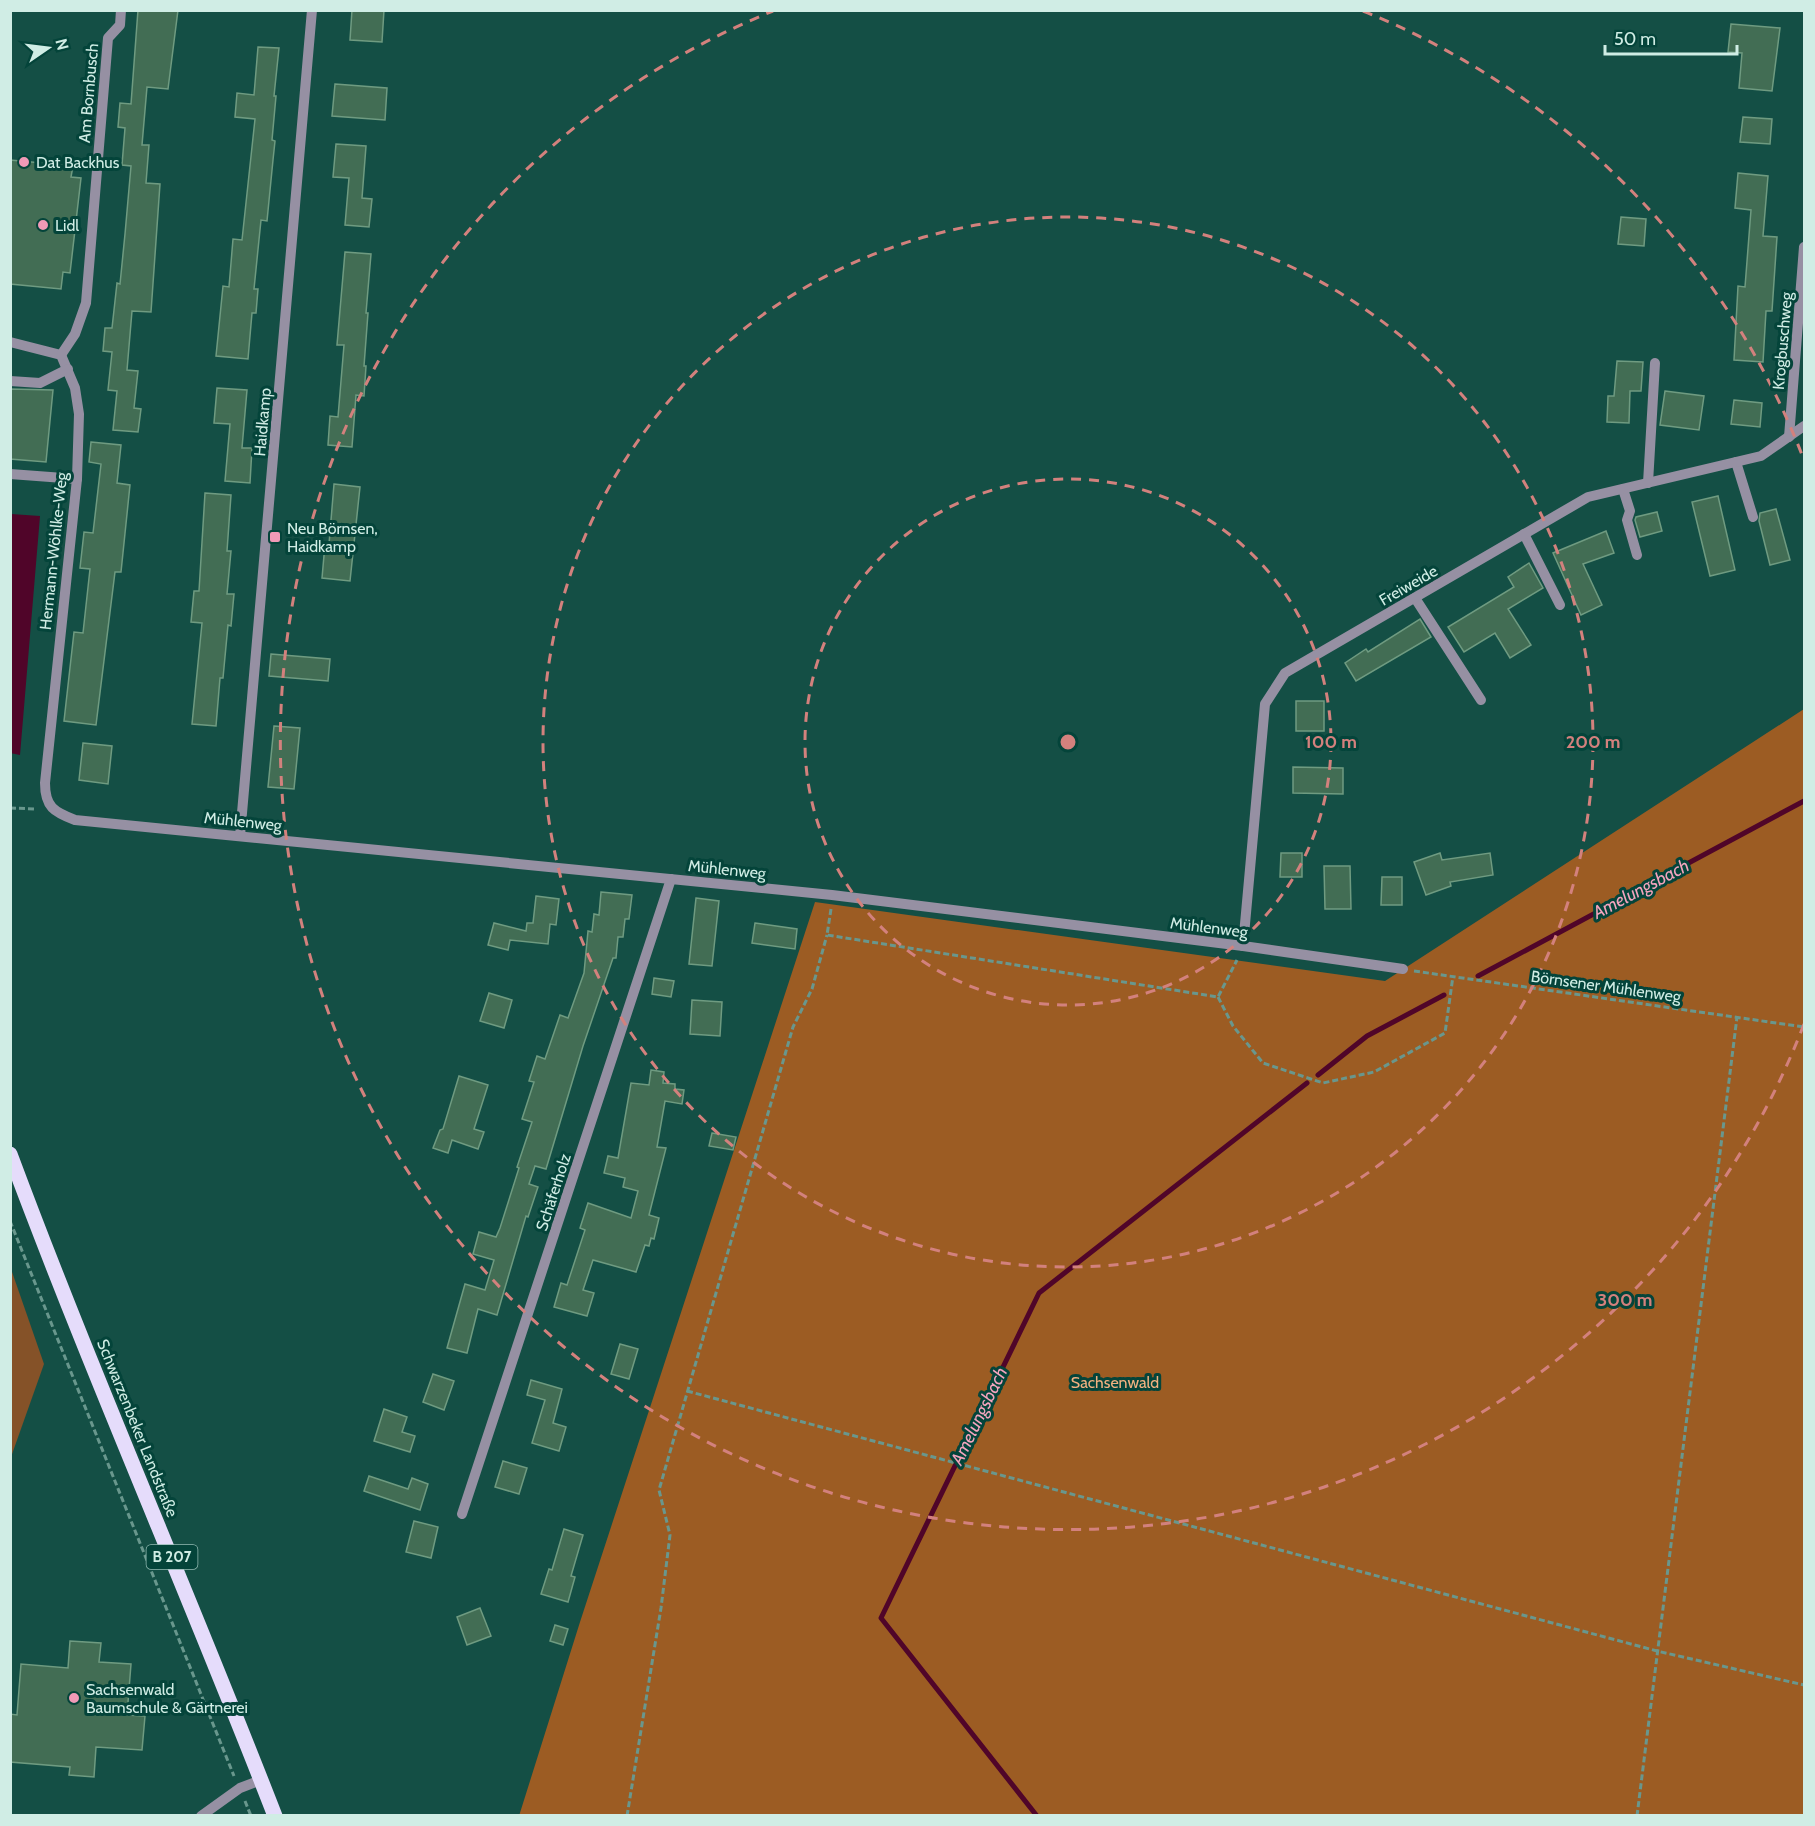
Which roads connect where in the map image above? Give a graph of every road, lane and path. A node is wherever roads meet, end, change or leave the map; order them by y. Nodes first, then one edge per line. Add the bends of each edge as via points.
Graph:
1 (121, 10) edge
2 (312, 10) edge
3 (1804, 247) edge
4 (10, 342) edge
5 (61, 355) junction
6 (1655, 363) dead end
7 (68, 369) junction
8 (10, 381) edge
9 (1804, 426) edge
10 (1789, 437) junction
11 (1736, 462) junction
12 (10, 474) edge
13 (76, 480) junction
14 (1648, 483) junction
15 (1623, 489) junction
16 (1753, 517) dead end
17 (1524, 534) junction
18 (1637, 555) dead end
19 (1415, 598) junction
20 (1560, 605) dead end
21 (1481, 700) dead end
22 (49, 805) junction
23 (10, 808) edge
24 (240, 836) junction
25 (671, 879) junction
26 (832, 895) junction
27 (828, 935) junction
28 (1243, 946) junction
29 (1403, 969) joint
30 (1453, 976) junction
31 (1218, 997) junction
32 (1737, 1017) junction
33 (1804, 1027) edge
34 (10, 1154) edge
35 (10, 1221) edge
36 (687, 1391) junction
37 (462, 1514) dead end
38 (1657, 1651) junction
39 (1804, 1685) edge
40 (261, 1780) junction
41 (240, 1788) junction
42 (201, 1815) edge
43 (250, 1815) edge
44 (275, 1815) edge
45 (627, 1815) edge
46 (1637, 1815) edge

1 - 5 street, Am Bornbusch via 120,25 108,38 86,303 75,334
2 - 24 street, Haidkamp
3 - 10 street, Krogbuschweg
4 - 5 street
5 - 7 street, Hermann-Wöhlke-Weg
6 - 14 street
7 - 8 street via 40,383
7 - 13 street, Hermann-Wöhlke-Weg via 80,414
9 - 10 street, Freiweide
10 - 11 street, Freiweide via 1761,456
11 - 14 street, Freiweide
11 - 16 street
12 - 13 street
13 - 22 street, Hermann-Wöhlke-Weg via 45,783
14 - 15 street, Freiweide
15 - 17 street, Freiweide via 1588,497
15 - 18 street
17 - 19 street, Freiweide
17 - 20 street
19 - 21 street
19 - 28 street, Freiweide via 1285,673 1265,704
22 - 23 path via 34,810
22 - 24 street, Mühlenweg via 75,820
24 - 25 street, Mühlenweg
25 - 26 street, Mühlenweg
25 - 37 street, Schäferholz
26 - 27 path
26 - 28 street, Mühlenweg
27 - 31 path
27 - 36 path via 812,989 793,1027
28 - 29 street, Mühlenweg
28 - 31 path
29 - 30 path, Börnsener Mühlenweg
30 - 31 path via 1444,1033 1374,1072 1323,1083 1263,1063 1233,1026
30 - 32 path, Börnsener Mühlenweg
32 - 33 path, Börnsener Mühlenweg
32 - 38 path
34 - 40 main road, Schwarzenbeker Landstraße / B 207
35 - 41 path
36 - 38 path
36 - 45 path via 659,1490 670,1534
38 - 39 path
38 - 46 path
40 - 41 street
40 - 44 main road, Schwarzenbeker Landstraße / B 207
41 - 42 street
41 - 43 path

